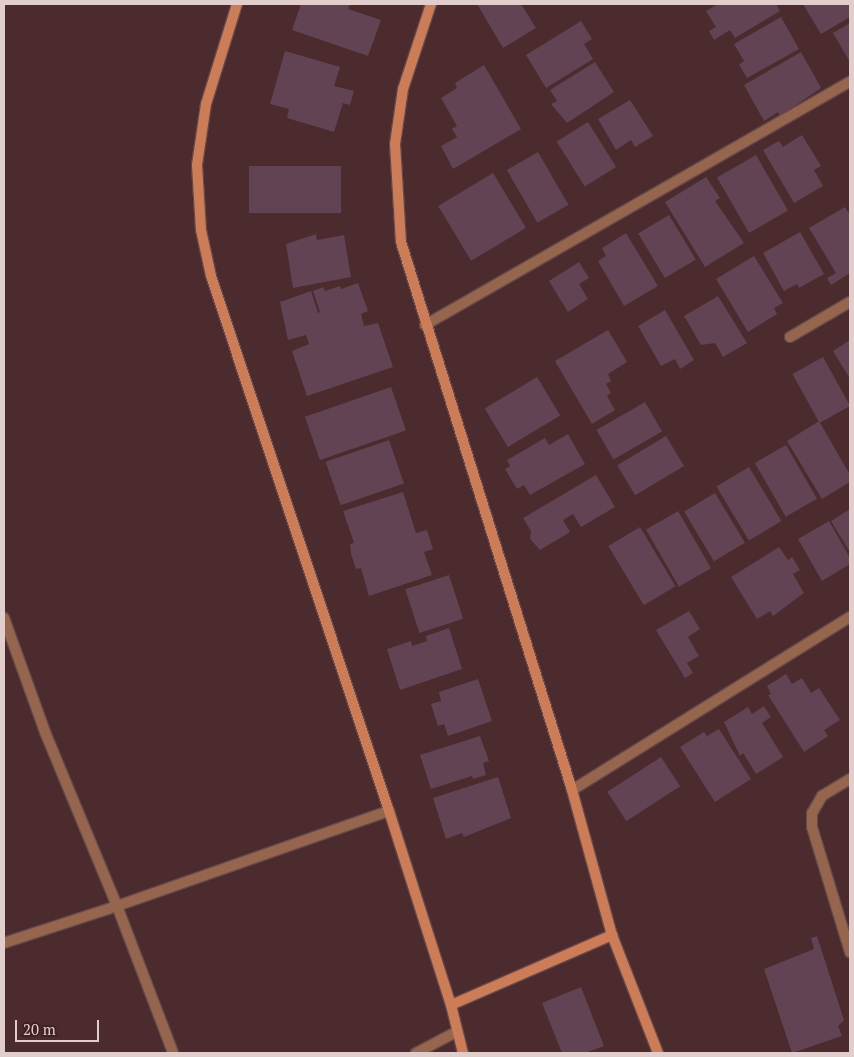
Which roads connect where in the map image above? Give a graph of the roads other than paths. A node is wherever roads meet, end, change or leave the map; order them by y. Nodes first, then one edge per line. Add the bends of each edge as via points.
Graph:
1 (236, 4) edge
2 (431, 4) edge
3 (850, 82) edge
4 (850, 302) edge
5 (425, 326) junction
6 (790, 336) dead end
7 (850, 617) edge
8 (4, 618) edge
9 (850, 779) edge
10 (572, 790) junction
11 (389, 811) junction
12 (117, 906) junction
13 (612, 935) junction
14 (4, 943) edge
15 (850, 952) edge
16 (451, 1005) junction
17 (456, 1032) junction
18 (173, 1053) edge
19 (416, 1053) edge
20 (462, 1053) edge
21 (658, 1053) edge

1 - 11 street via 206,104 197,165 201,230 211,276
2 - 5 street via 403,90 395,144 401,242
3 - 5 street
4 - 6 street
5 - 10 street
7 - 10 street
8 - 12 street via 45,732
9 - 15 street via 822,796 812,813 812,828
10 - 13 street
11 - 12 street
11 - 16 street
12 - 14 street
12 - 18 street
13 - 16 street
13 - 21 street
16 - 17 street
17 - 19 street
17 - 20 street

